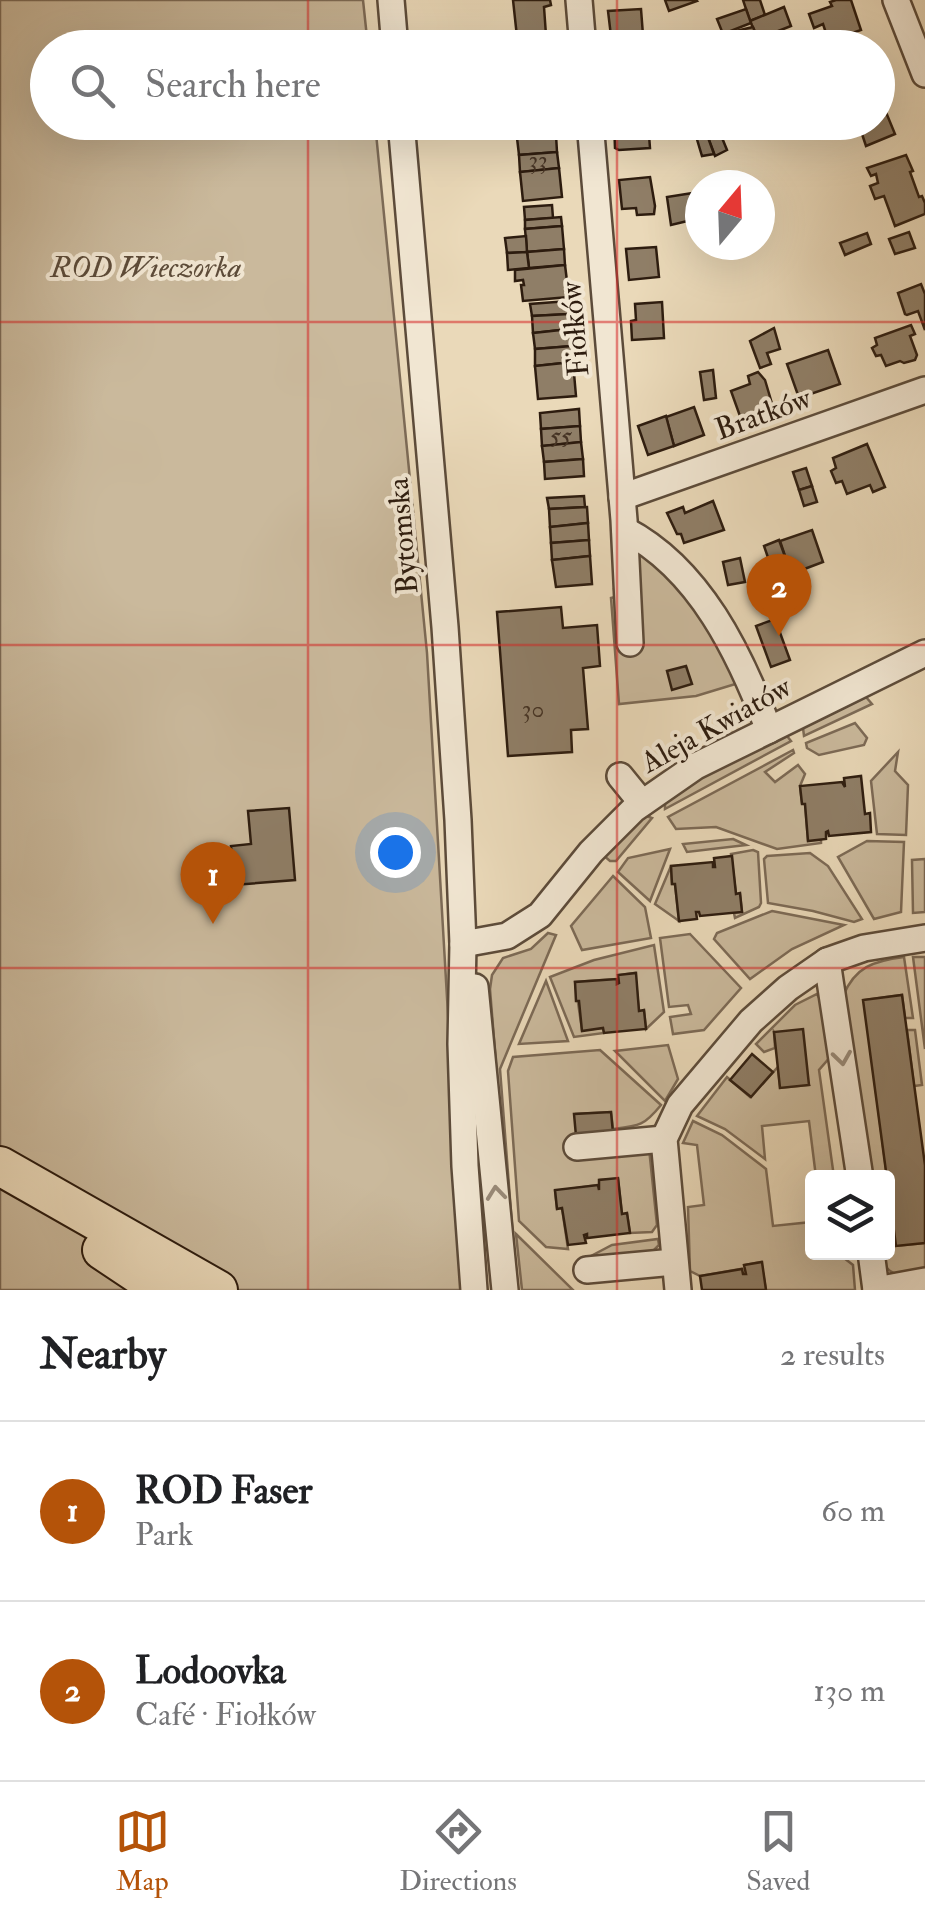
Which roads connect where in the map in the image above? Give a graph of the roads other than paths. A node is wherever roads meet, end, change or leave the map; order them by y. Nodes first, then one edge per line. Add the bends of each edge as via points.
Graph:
1 (392, 0) edge
2 (579, 0) edge
3 (896, 0) edge
4 (394, 30) edge
5 (582, 30) edge
6 (925, 74) edge
7 (403, 140) edge
8 (592, 140) edge
9 (925, 390) edge
10 (622, 497) junction
11 (625, 530) junction
12 (630, 644) dead end
13 (925, 653) edge
14 (769, 730) junction
15 (620, 776) dead end
16 (642, 803) junction
17 (925, 938) edge
18 (463, 944) junction
19 (828, 961) junction
20 (664, 1139) junction
21 (577, 1147) dead end
22 (0, 1166) edge
23 (859, 1170) edge
24 (0, 1180) edge
25 (872, 1260) edge
26 (674, 1262) junction
27 (587, 1270) dead end
28 (925, 1281) edge
29 (162, 1290) edge
30 (218, 1290) edge
31 (474, 1290) edge
32 (505, 1290) edge
33 (678, 1290) edge

1 - 4 street
2 - 5 street
3 - 6 street
7 - 18 street, Bytomska
8 - 10 street, Fiołków
9 - 10 street, Bratków
10 - 11 street, Fiołków
11 - 12 street, Fiołków
11 - 14 street via 678,571 718,620
13 - 14 street, Aleja Kwiatów
14 - 16 street, Aleja Kwiatów via 696,766
15 - 16 street
16 - 18 street, Aleja Kwiatów via 590,852 540,916 507,936
17 - 19 street
18 - 31 street, Bytomska via 464,1166
32 -> 18 street, Bytomska via 475,988
19 - 20 street via 751,1021 680,1106
19 -> 23 street
20 - 21 street
20 - 26 street
22 - 30 highway
24 - 29 highway
25 - 28 street via 876,1290
26 - 27 street
26 - 33 street

